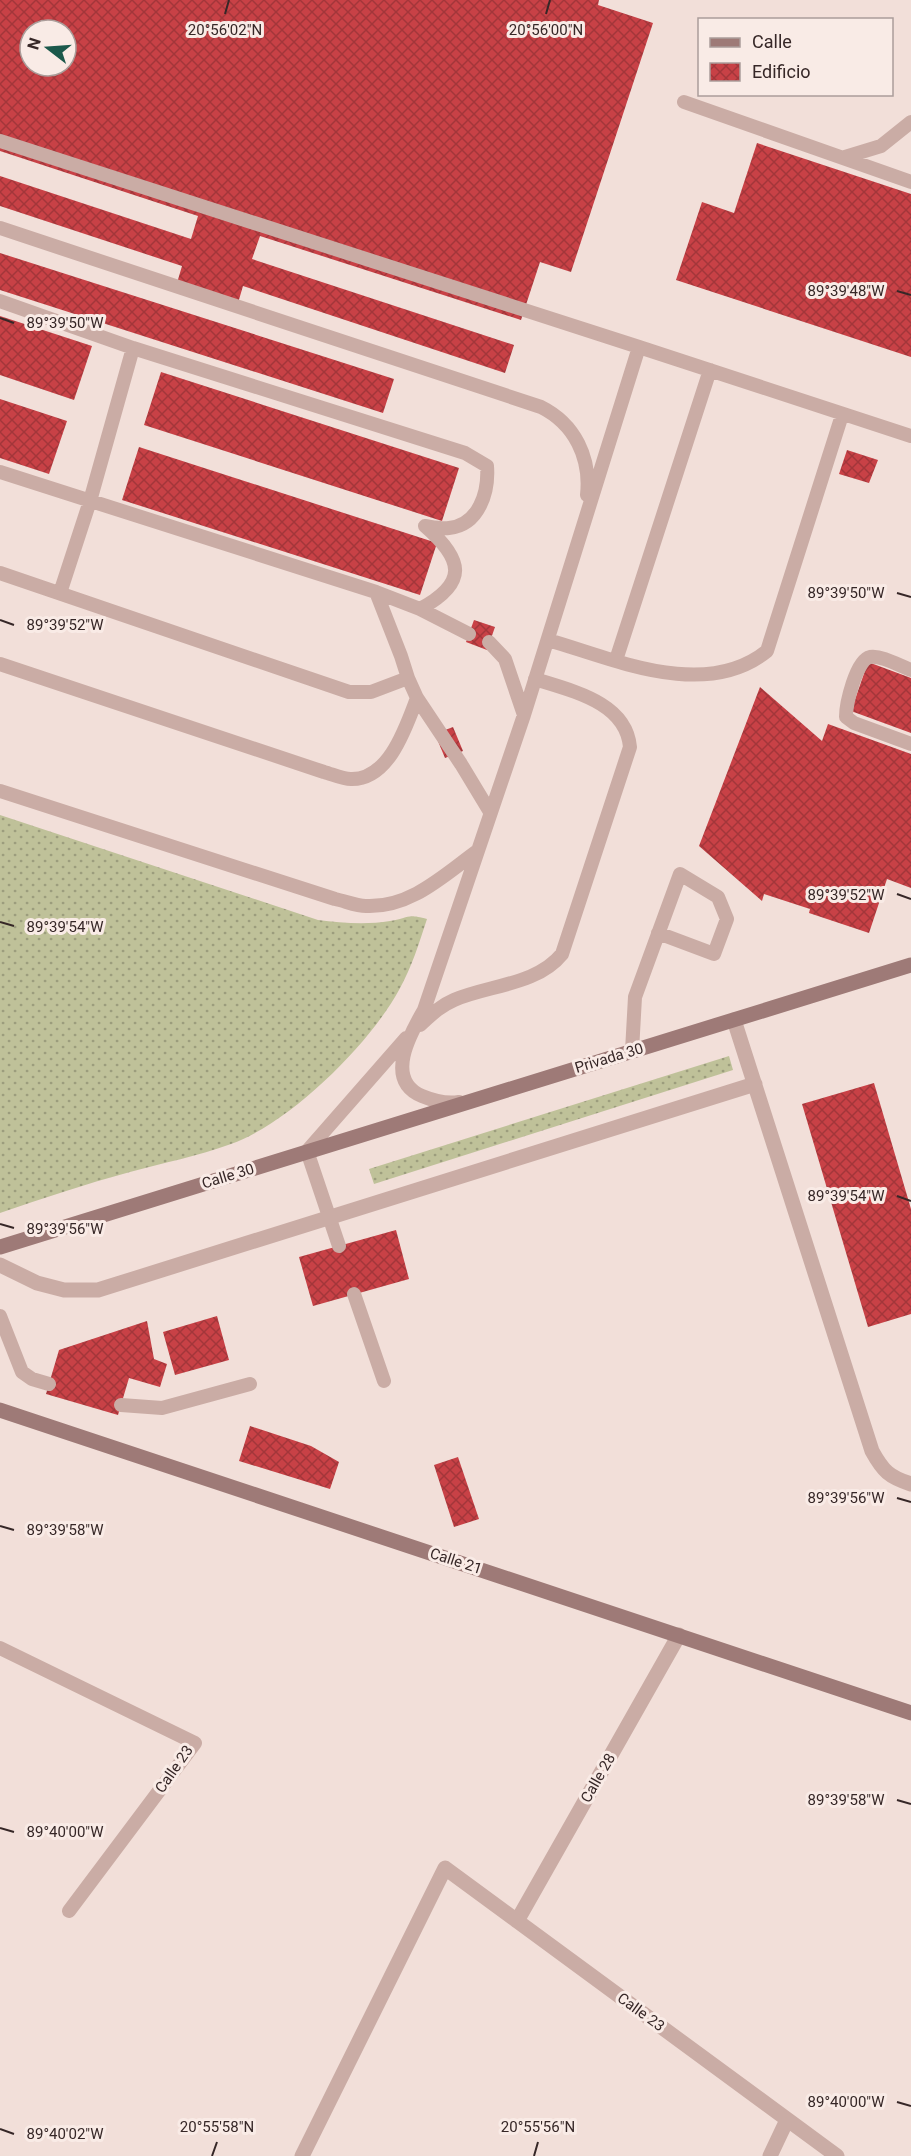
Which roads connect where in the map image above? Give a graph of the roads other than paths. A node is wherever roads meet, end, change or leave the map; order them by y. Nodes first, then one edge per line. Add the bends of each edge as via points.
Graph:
1 (684, 102) dead end
2 (911, 122) edge
3 (0, 141) edge
4 (845, 157) junction
5 (911, 182) edge
6 (0, 228) edge
7 (0, 301) edge
8 (639, 347) junction
9 (134, 348) junction
10 (710, 370) junction
11 (842, 415) junction
12 (911, 436) edge
13 (0, 472) edge
14 (90, 501) junction
15 (581, 533) junction
16 (0, 573) edge
17 (376, 592) junction
18 (60, 593) junction
19 (420, 609) junction
20 (469, 634) dead end
21 (548, 640) junction
22 (489, 642) dead end
23 (616, 660) junction
24 (0, 664) edge
25 (911, 670) edge
26 (408, 678) junction
27 (536, 679) junction
28 (417, 698) junction
29 (525, 715) junction
30 (911, 744) edge
31 (0, 791) edge
32 (490, 812) junction
33 (476, 852) junction
34 (658, 933) junction
35 (911, 966) edge
36 (734, 1020) junction
37 (410, 1034) junction
38 (632, 1051) junction
39 (754, 1084) junction
40 (476, 1100) junction
41 (307, 1151) junction
42 (329, 1217) junction
43 (0, 1246) edge
44 (339, 1246) dead end
45 (0, 1265) edge
46 (354, 1294) dead end
47 (0, 1316) edge
48 (384, 1381) dead end
49 (49, 1384) dead end
50 (250, 1384) dead end
51 (121, 1405) dead end
52 (0, 1410) edge
53 (911, 1484) edge
54 (679, 1635) junction
55 (0, 1648) edge
56 (911, 1713) edge
57 (69, 1911) dead end
58 (517, 1921) junction
59 (787, 2120) junction
60 (302, 2156) edge
61 (770, 2156) edge
62 (837, 2156) edge

1 - 4 lane
2 - 4 lane via 880,146
3 - 8 lane
4 - 5 lane
6 - 15 lane via 546,409 567,426 585,458 589,477
7 - 9 lane
8 - 10 lane
8 - 15 lane
9 - 14 lane
9 - 19 lane via 465,453 487,466 488,483 477,512 462,525 447,529 425,526 448,550 455,572 452,586
10 - 11 lane
10 - 23 lane
11 - 12 lane
11 - 23 lane via 767,651 753,662 712,674 656,671
13 - 14 lane
14 - 17 lane
14 - 18 lane
15 - 21 lane
16 - 18 lane
17 - 19 lane
17 - 26 lane
18 - 26 lane via 349,692 371,692
19 - 20 lane
21 - 23 lane
21 - 27 lane
22 - 29 lane via 505,659
24 - 28 lane via 351,779 373,773 390,756
25 - 30 lane via 868,657 860,663 846,717
26 - 28 lane
27 - 29 lane
27 - 37 lane via 598,702 617,716 629,734 630,747 562,954 538,974 455,1000
28 - 32 lane
29 - 32 lane
31 - 33 lane via 364,906 389,905 408,898
32 - 33 lane
33 - 37 lane via 424,1010
34 - 34 lane via 680,874 718,897 728,919 714,954
34 - 38 lane via 635,997
35 - 36 street, Privada 30
36 - 38 street, Privada 30
36 - 39 street
37 - 40 lane via 401,1070 418,1094 453,1103
37 - 41 lane
38 - 40 street, Privada 30
39 - 42 street
39 - 53 street via 872,1451 882,1470
40 - 41 street, Privada 30
41 - 42 lane
41 - 43 street, Calle 30
42 - 44 lane
42 - 45 street via 98,1290 64,1290 37,1283
46 - 48 lane
47 - 49 lane via 22,1372
50 - 51 lane via 162,1408
52 - 54 street, Calle 21
54 - 56 street, Calle 21
54 - 58 street, Calle 28
55 - 57 lane, Calle 23 via 195,1743
58 - 59 street, Calle 23
58 - 60 street, Calle 23 via 445,1868
59 - 61 street
59 - 62 street, Calle 23

